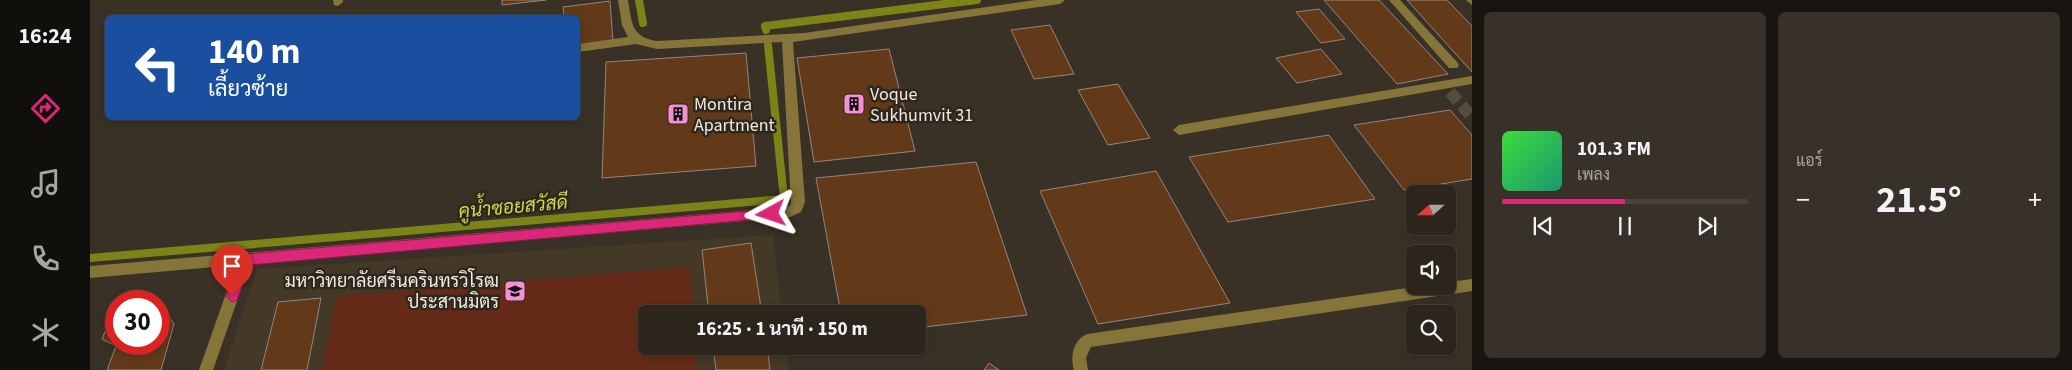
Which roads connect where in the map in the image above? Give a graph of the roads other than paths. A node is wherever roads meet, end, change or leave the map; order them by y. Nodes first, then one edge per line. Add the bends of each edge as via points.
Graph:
1 (623, 0) edge
2 (1060, 0) edge
3 (1394, 0) edge
4 (787, 38) junction
5 (636, 40) junction
6 (580, 48) edge
7 (1453, 65) dead end
8 (1472, 80) edge
9 (1179, 130) dead end
10 (245, 260) junction
11 (90, 272) edge
12 (1472, 285) edge
13 (206, 370) edge
14 (1081, 370) edge

1 - 5 street via 626,23
2 - 4 street
3 - 7 street
4 - 5 street via 657,45
4 - 10 street via 799,202 790,212
5 - 6 street
8 - 9 street via 1447,88
10 - 11 street
10 - 13 street
12 - 14 street via 1088,341 1082,347 1078,360

